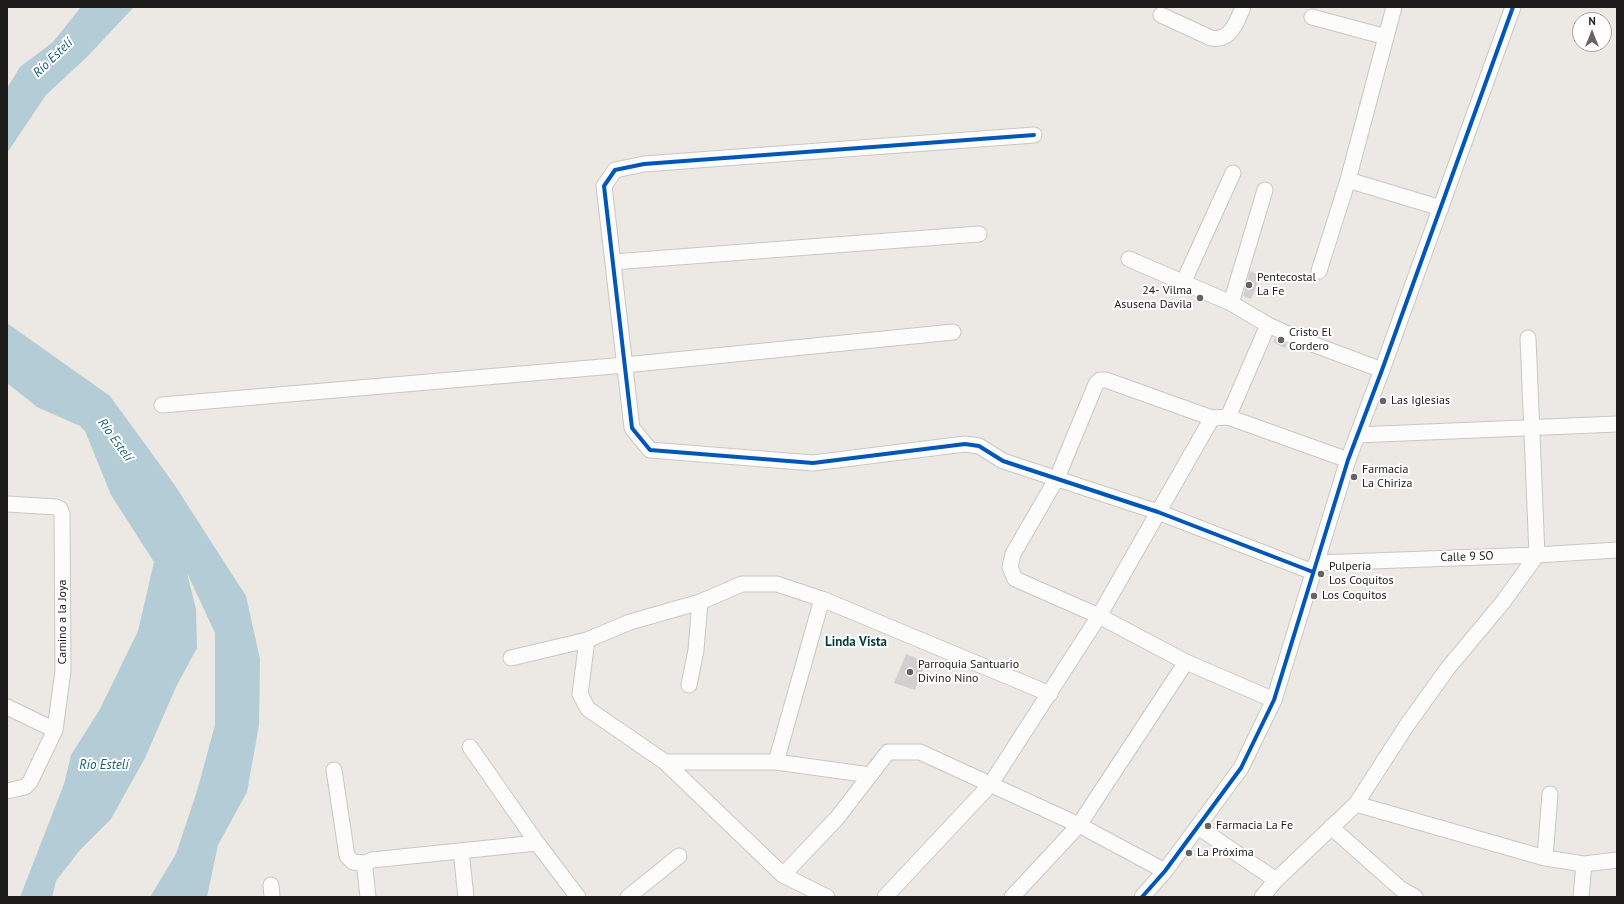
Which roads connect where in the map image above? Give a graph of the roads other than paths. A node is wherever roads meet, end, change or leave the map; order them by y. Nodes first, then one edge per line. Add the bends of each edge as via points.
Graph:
1 (1243, 7) edge
2 (1394, 7) edge
3 (1513, 7) edge
4 (1161, 15) dead end
5 (1312, 17) dead end
6 (1386, 37) junction
7 (1034, 134) dead end
8 (1233, 173) dead end
9 (1348, 180) junction
10 (1265, 190) dead end
11 (1441, 208) junction
12 (979, 234) dead end
13 (1129, 259) dead end
14 (613, 262) junction
15 (1319, 271) dead end
16 (1183, 283) junction
17 (1231, 304) junction
18 (1268, 325) junction
19 (953, 332) dead end
20 (1528, 338) dead end
21 (625, 365) junction
22 (1382, 370) junction
23 (162, 406) dead end
24 (1228, 417) junction
25 (1212, 418) junction
26 (1617, 424) edge
27 (1532, 428) junction
28 (1357, 435) junction
29 (1348, 460) junction
30 (1057, 478) junction
31 (7, 504) edge
32 (1158, 512) junction
33 (1617, 550) edge
34 (1537, 555) junction
35 (1314, 567) junction
36 (822, 599) junction
37 (700, 602) junction
38 (1099, 616) junction
39 (587, 640) junction
40 (511, 658) dead end
41 (1186, 662) junction
42 (689, 685) dead end
43 (1050, 694) junction
44 (1274, 700) junction
45 (7, 707) edge
46 (55, 730) junction
47 (470, 747) dead end
48 (665, 762) junction
49 (776, 762) junction
50 (334, 770) dead end
51 (870, 775) junction
52 (990, 785) junction
53 (7, 791) edge
54 (1550, 794) dead end
55 (1356, 804) junction
56 (1079, 826) junction
57 (1198, 827) junction
58 (1331, 827) junction
59 (537, 843) junction
60 (461, 850) junction
61 (679, 856) dead end
62 (1545, 858) junction
63 (1617, 860) edge
64 (366, 863) junction
65 (1584, 864) junction
66 (1165, 871) junction
67 (783, 875) junction
68 (1276, 880) junction
69 (1398, 893) edge
70 (368, 897) edge
71 (466, 897) edge
72 (578, 897) edge
73 (628, 897) edge
74 (827, 897) edge
75 (885, 897) edge
76 (1012, 897) edge
77 (1142, 897) edge
78 (1262, 897) edge
79 (1415, 897) edge
80 (1581, 897) edge

1 - 4 street via 1234,28 1217,40
2 - 6 street
3 - 11 street
5 - 6 street
6 - 9 street
7 - 14 street via 644,164 615,170 604,186
8 - 16 street
9 - 11 street
9 - 15 street
10 - 17 street
11 - 22 street
12 - 14 street
13 - 16 street
14 - 21 street
16 - 17 street
17 - 18 street
18 - 22 street
18 - 24 street
19 - 21 street
20 - 27 street
21 - 23 street
21 - 30 street via 632,428 650,450 813,463 965,444 979,446 1003,461
22 - 28 street
24 - 25 street
24 - 29 street
25 - 30 street via 1100,380 1096,384
25 - 32 street
26 - 27 street
27 - 28 street
27 - 34 street
28 - 29 street
29 - 35 street
30 - 32 street
30 - 38 street via 1013,554 1010,567 1015,579
31 - 46 street, Camino a la Joya via 56,507 62,514 63,671
32 - 35 street
32 - 38 street
33 - 34 street, Calle 9 SO
34 - 35 street, Calle 9 SO
34 - 55 street via 1503,602 1448,668 1407,725
35 - 44 street
36 - 37 street via 777,584 742,584
36 - 43 street
36 - 49 street
37 - 39 street via 630,622
37 - 42 street via 696,650
38 - 41 street
38 - 43 street
39 - 40 street
39 - 48 street via 580,694 588,709
41 - 44 street
41 - 56 street
43 - 52 street
44 - 57 street via 1242,768
45 - 46 street
46 - 53 street, Camino a la Joya via 30,782 25,788
47 - 59 street
48 - 49 street
48 - 67 street
49 - 51 street
50 - 64 street via 347,856 353,862
51 - 52 street via 888,752 920,752
51 - 67 street via 837,818
52 - 56 street
52 - 75 street
54 - 62 street
55 - 58 street
55 - 62 street
56 - 66 street
56 - 76 street
57 - 66 street
57 - 68 street
58 - 68 street
58 - 69 street
59 - 60 street
59 - 72 street
60 - 64 street via 372,860
60 - 71 street
61 - 73 street
62 - 65 street
63 - 65 street
64 - 70 street
65 - 80 street
66 - 77 street
67 - 74 street
68 - 78 street
69 - 79 street

